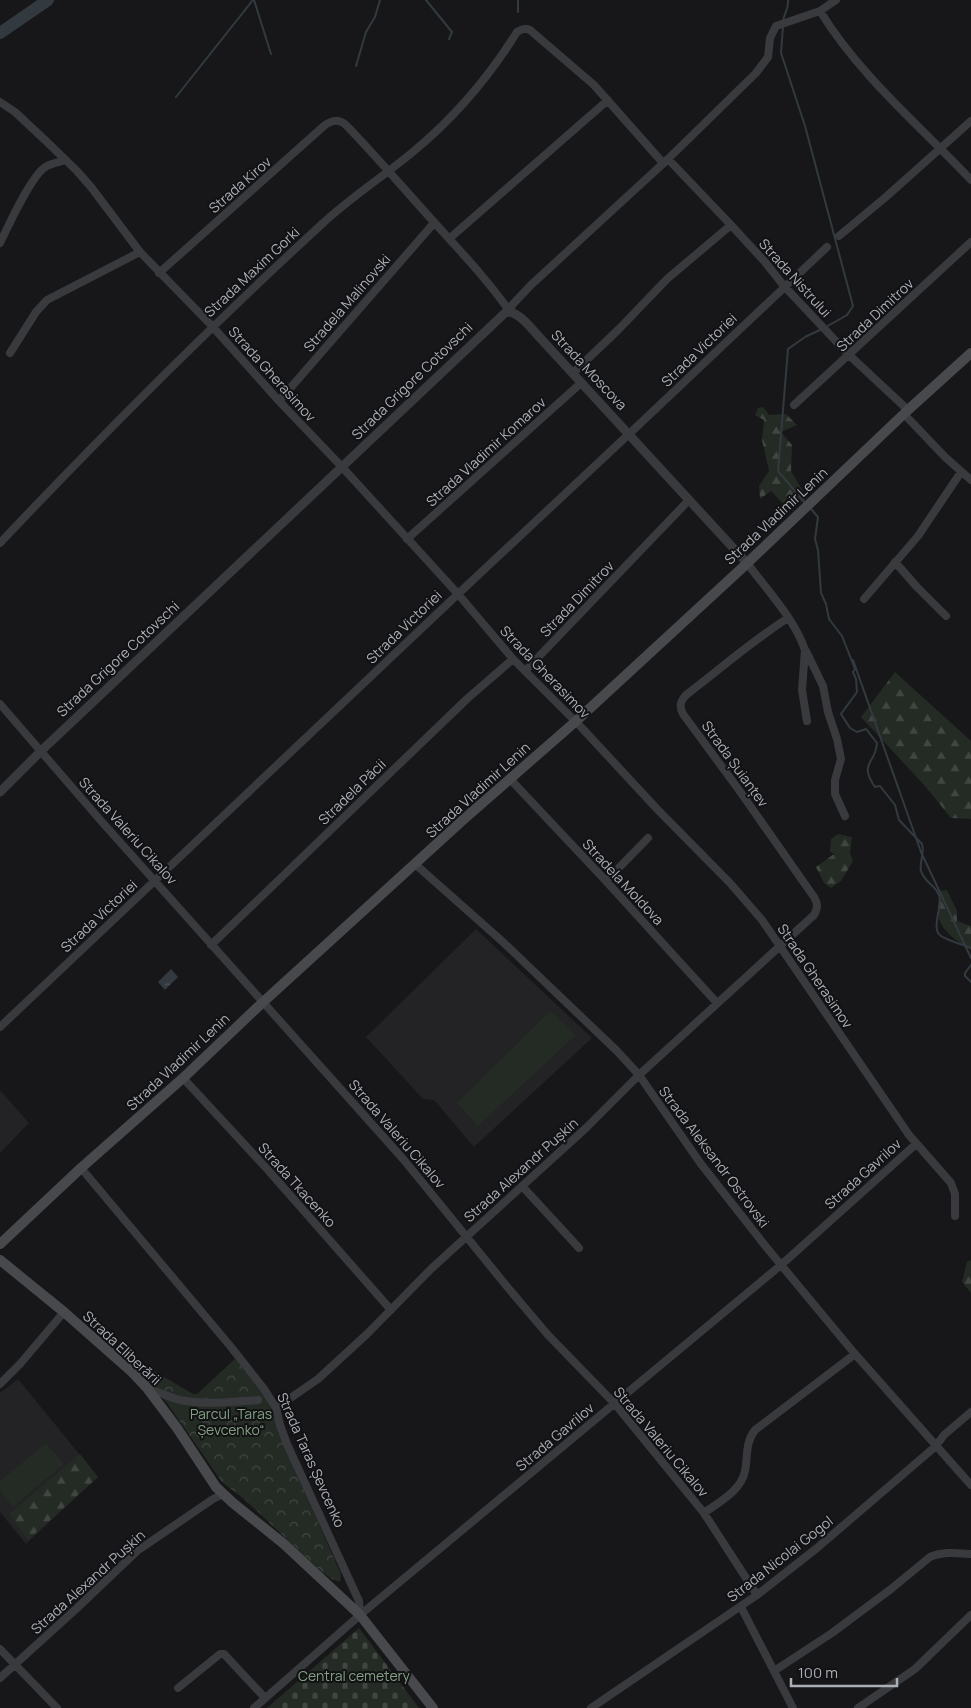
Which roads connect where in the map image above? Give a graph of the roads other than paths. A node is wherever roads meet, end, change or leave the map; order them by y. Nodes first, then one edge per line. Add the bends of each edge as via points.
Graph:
1 (836, 0) edge
2 (820, 11) junction
3 (525, 28) joint
4 (608, 100) junction
5 (0, 102) edge
6 (340, 120) joint
7 (971, 121) edge
8 (940, 148) junction
9 (66, 160) junction
10 (665, 161) junction
11 (390, 171) junction
12 (971, 180) edge
13 (434, 223) junction
14 (731, 225) junction
15 (838, 236) dead end
16 (450, 238) junction
17 (971, 242) edge
18 (0, 243) edge
19 (827, 247) dead end
20 (140, 252) junction
21 (159, 272) junction
22 (784, 286) junction
23 (510, 312) junction
24 (212, 326) junction
25 (10, 353) dead end
26 (971, 353) edge
27 (849, 355) junction
28 (573, 373) junction
29 (580, 383) junction
30 (279, 401) junction
31 (794, 405) dead end
32 (906, 412) junction
33 (629, 434) junction
34 (342, 466) junction
35 (961, 472) junction
36 (971, 480) edge
37 (689, 500) junction
38 (407, 539) junction
39 (0, 543) edge
40 (895, 562) junction
41 (747, 563) junction
42 (458, 594) junction
43 (864, 599) dead end
44 (946, 616) dead end
45 (788, 618) junction
46 (805, 650) junction
47 (513, 659) junction
48 (525, 672) junction
49 (0, 704) edge
50 (807, 721) dead end
51 (575, 722) junction
52 (41, 752) junction
53 (510, 779) junction
54 (0, 792) edge
55 (845, 816) dead end
56 (648, 838) dead end
57 (415, 864) junction
58 (155, 881) junction
59 (606, 881) junction
60 (211, 945) junction
61 (780, 946) junction
62 (263, 1002) junction
63 (717, 1003) junction
64 (0, 1027) edge
65 (639, 1075) junction
66 (183, 1078) junction
67 (916, 1144) junction
68 (81, 1168) junction
69 (522, 1186) junction
70 (955, 1216) dead end
71 (466, 1236) junction
72 (0, 1244) edge
73 (579, 1248) dead end
74 (0, 1260) edge
75 (781, 1264) junction
76 (391, 1310) junction
77 (64, 1312) junction
78 (855, 1354) junction
79 (0, 1384) edge
80 (147, 1388) junction
81 (258, 1400) dead end
82 (615, 1404) junction
83 (276, 1408) junction
84 (971, 1412) edge
85 (936, 1446) junction
86 (971, 1486) edge
87 (223, 1494) junction
88 (704, 1513) junction
89 (971, 1554) edge
90 (758, 1595) junction
91 (741, 1607) junction
92 (360, 1615) junction
93 (971, 1615) edge
94 (0, 1649) edge
95 (15, 1665) junction
96 (774, 1671) junction
97 (0, 1678) edge
98 (178, 1688) dead end
99 (266, 1698) junction
100 (57, 1708) edge
101 (254, 1708) edge
102 (433, 1708) edge
103 (591, 1708) edge
104 (793, 1708) edge
105 (858, 1708) edge

1 - 2 street, Strada Grigore Cotovschi
2 - 8 street via 842,44 880,88
2 - 10 street, Strada Grigore Cotovschi via 776,26 764,64
3 - 4 street, Strada Nistrului via 534,32
3 - 11 street, Strada Maxim Gorki via 518,32 466,102
4 - 10 street, Strada Nistrului
4 - 16 street
5 - 9 street, Strada Gherasimov
6 - 11 street, Strada Moscova
6 - 21 street, Strada Kirov via 326,126
7 - 8 street
8 - 12 street
8 - 15 street
9 - 18 street via 47,166 38,174
9 - 20 street, Strada Gherasimov via 95,192
10 - 14 street, Strada Nistrului
10 - 23 street, Strada Grigore Cotovschi via 531,285 512,305
11 - 13 street, Strada Moscova
11 - 24 street, Strada Maxim Gorki via 330,216
13 - 16 street, Strada Moscova
13 - 30 street, Stradela Malinovski
14 - 22 street, Strada Nistrului
14 - 28 street via 667,279
16 - 23 street, Strada Moscova
17 - 27 street, Strada Dimitrov
19 - 22 street, Strada Victoriei
20 - 21 street, Strada Gherasimov
20 - 25 street via 47,300
21 - 24 street, Strada Gherasimov
22 - 27 street, Strada Nistrului
22 - 33 street, Strada Victoriei
23 - 28 street, Strada Moscova via 520,318
23 - 34 street, Strada Grigore Cotovschi via 502,314
24 - 30 street, Strada Gherasimov
24 - 39 street, Strada Maxim Gorki
26 - 32 main road, Strada Vladimir Lenin
27 - 31 street, Strada Dimitrov
27 - 32 street, Strada Nistrului
28 - 29 street, Strada Moscova
29 - 33 street, Strada Moscova
29 - 38 street, Strada Vladimir Komarov
30 - 34 street, Strada Gherasimov
32 - 35 street, Strada Nistrului
32 - 41 main road, Strada Vladimir Lenin
33 - 37 street, Strada Moscova
33 - 42 street, Strada Victoriei
34 - 38 street, Strada Gherasimov
34 - 52 street, Strada Grigore Cotovschi
35 - 36 street, Strada Nistrului
35 - 40 street via 932,516
37 - 41 street, Strada Moscova
37 - 48 street, Strada Dimitrov
38 - 42 street, Strada Gherasimov
40 - 43 street
40 - 44 street
41 - 45 street, Strada Moscova
41 - 51 main road, Strada Vladimir Lenin
42 - 47 street, Strada Gherasimov
42 - 58 street, Strada Victoriei
45 - 46 street, Strada Moscova
45 - 61 street, Strada Șuianțev via 737,654 686,696 680,706 818,904 814,915
46 - 50 street via 802,690
46 - 55 street, Strada Moscova via 823,686 837,739 841,759 835,794
47 - 48 street, Strada Gherasimov
47 - 60 street, Stradela Păcii via 468,698
48 - 51 street, Strada Gherasimov
49 - 52 street, Strada Valeriu Cikalov
51 - 53 main road, Strada Vladimir Lenin
51 - 61 street, Strada Gherasimov via 730,884
52 - 54 street, Strada Grigore Cotovschi
52 - 58 street, Strada Valeriu Cikalov
53 - 57 main road, Strada Vladimir Lenin
53 - 59 street, Stradela Moldova
56 - 59 street
57 - 62 main road, Strada Vladimir Lenin
57 - 65 street, Strada Aleksandr Ostrovski via 552,988
58 - 60 street, Strada Valeriu Cikalov
58 - 64 street, Strada Victoriei
59 - 63 street, Stradela Moldova
60 - 62 street, Strada Valeriu Cikalov
61 - 63 street, Strada Alexandr Pușkin
61 - 67 street, Strada Gherasimov
62 - 66 main road, Strada Vladimir Lenin
62 - 71 street, Strada Valeriu Cikalov via 404,1160
63 - 65 street, Strada Alexandr Pușkin
65 - 69 street, Strada Alexandr Pușkin
65 - 75 street, Strada Aleksandr Ostrovski via 701,1164
66 - 68 main road, Strada Vladimir Lenin
66 - 76 street, Strada Tkacenko
67 - 70 street, Strada Gherasimov via 951,1183 955,1194
67 - 75 street, Strada Gavrilov
68 - 72 main road, Strada Vladimir Lenin
68 - 83 street, Strada Taras Șevcenko via 231,1347
69 - 71 street, Strada Alexandr Pușkin
69 - 73 street
71 - 76 street, Strada Alexandr Pușkin
71 - 82 street, Strada Valeriu Cikalov via 548,1335
74 - 77 main road, Strada Eliberării
75 - 78 street, Strada Aleksandr Ostrovski
75 - 82 street, Strada Gavrilov
76 - 83 street, Strada Alexandr Pușkin via 318,1379
77 - 79 street
77 - 80 main road, Strada Eliberării
78 - 85 street, Strada Aleksandr Ostrovski
78 - 88 street via 755,1430 750,1437 739,1485
80 - 81 street via 171,1398 198,1402
80 - 87 main road, Strada Eliberării
82 - 88 street, Strada Valeriu Cikalov
82 - 92 street, Strada Gavrilov
83 - 92 street, Strada Taras Șevcenko via 287,1444 359,1601
84 - 85 street, Strada Nicolai Gogol
85 - 86 street, Strada Aleksandr Ostrovski
85 - 90 street, Strada Nicolai Gogol
87 - 92 main road, Strada Eliberării via 284,1544
87 - 95 street, Strada Alexandr Pușkin via 137,1550
88 - 90 street, Strada Valeriu Cikalov
89 - 96 street via 945,1553 930,1557 832,1633
90 - 91 street, Strada Nicolai Gogol
91 - 96 street
91 - 103 street, Strada Nicolai Gogol
92 - 99 street, Strada Gavrilov
92 - 102 main road, Strada Taras Șevcenko
93 - 105 street via 915,1670
94 - 95 street
95 - 97 street, Strada Alexandr Pușkin
95 - 100 street
96 - 104 street
98 - 99 street via 224,1654
99 - 101 street, Strada Gavrilov

